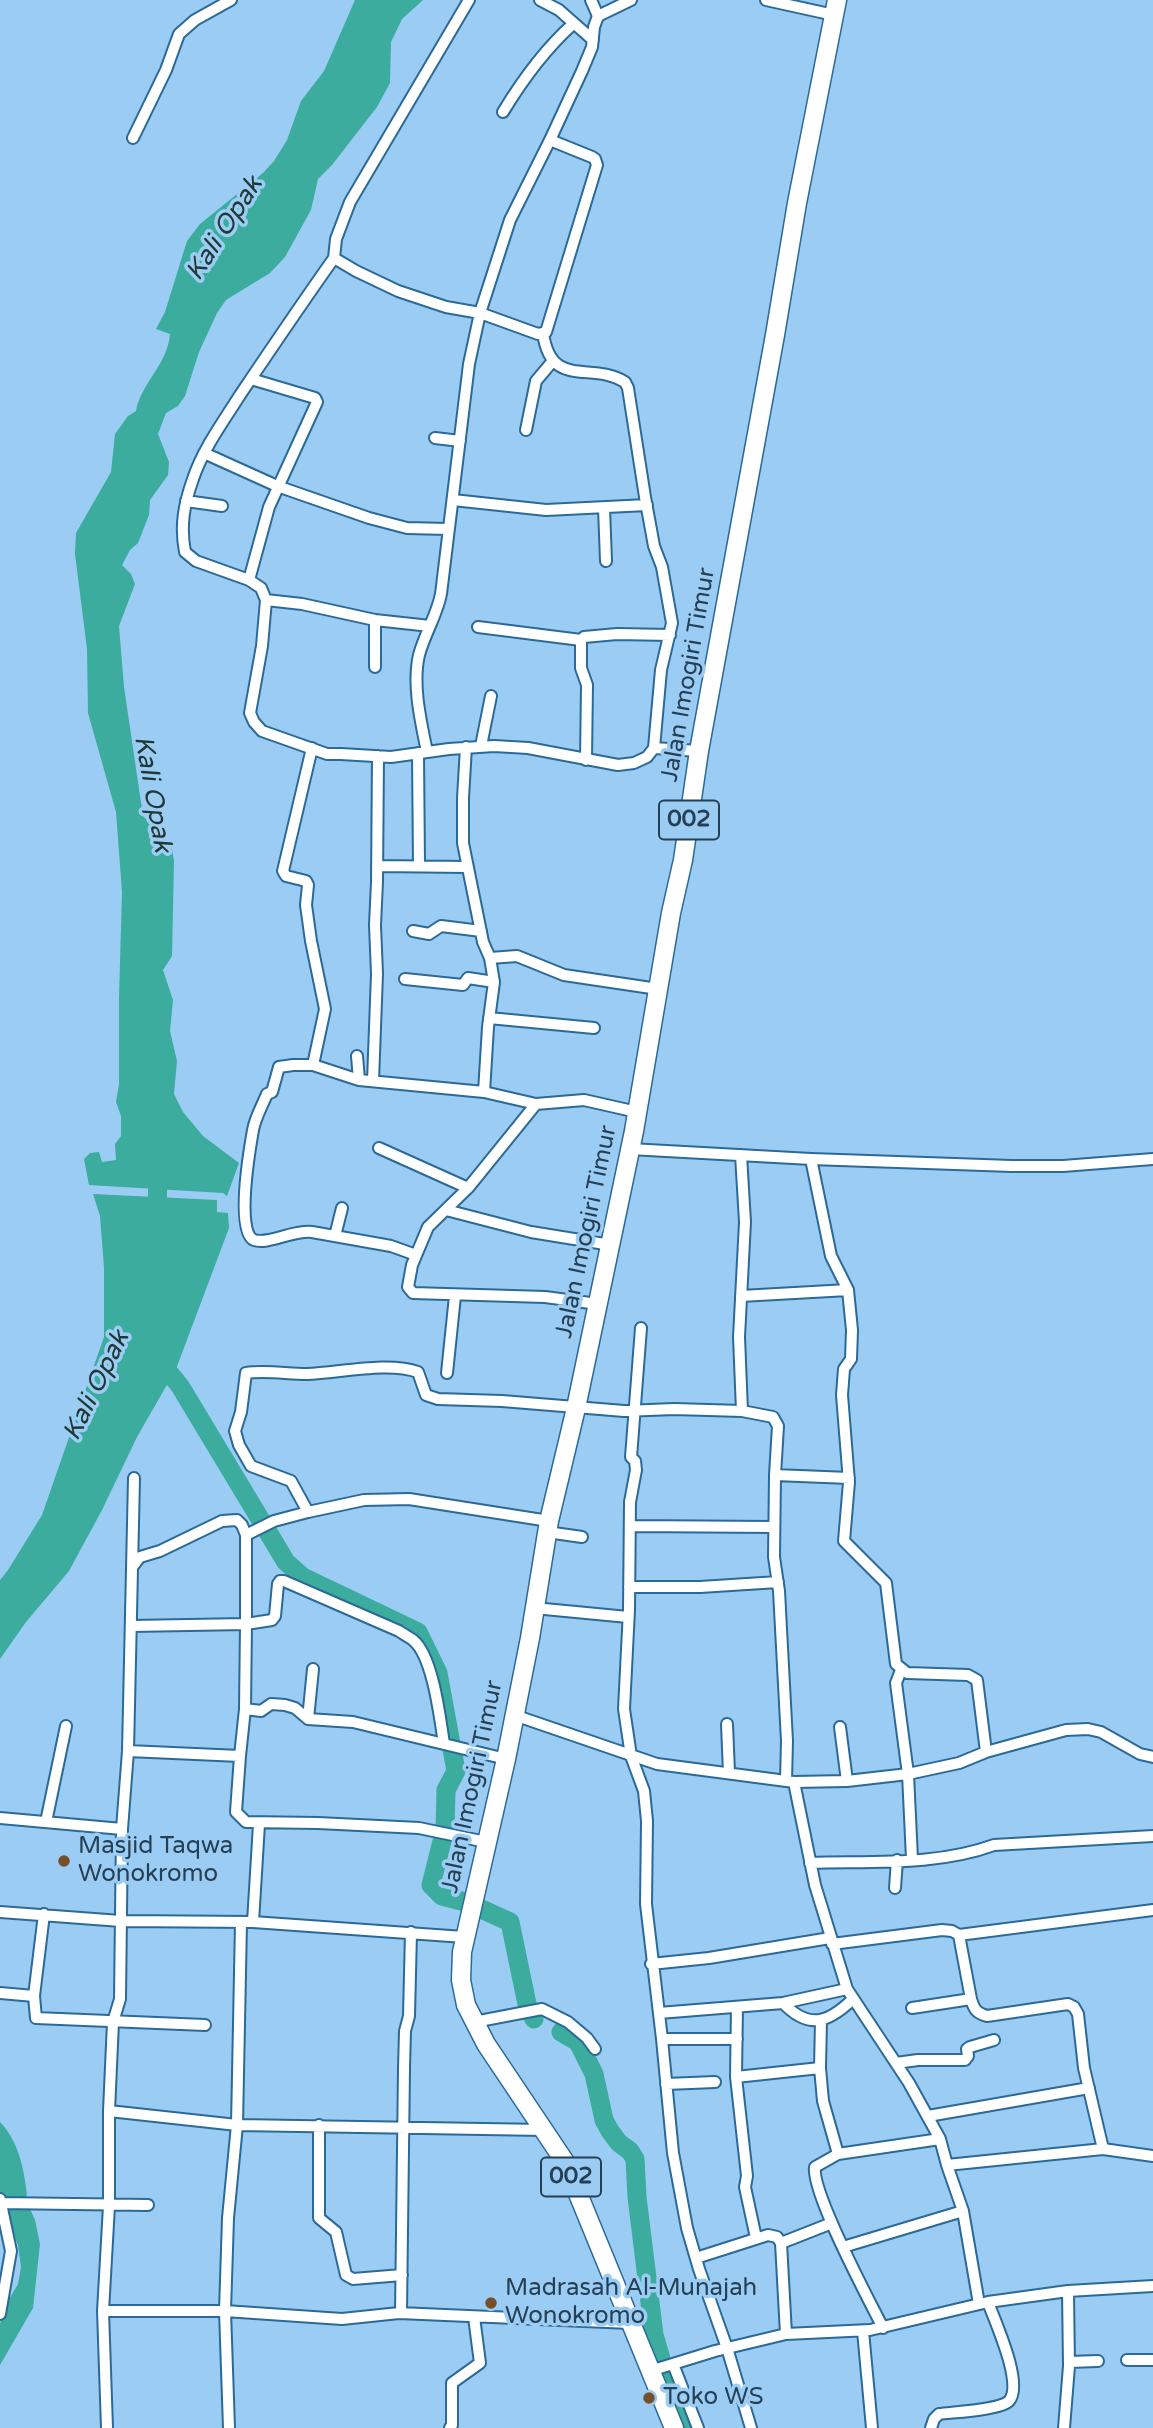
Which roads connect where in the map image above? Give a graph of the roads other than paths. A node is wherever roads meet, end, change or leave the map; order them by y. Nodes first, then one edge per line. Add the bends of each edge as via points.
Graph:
1 (231, 0) edge
2 (469, 0) edge
3 (540, 0) edge
4 (591, 0) edge
5 (631, 0) edge
6 (766, 0) edge
7 (835, 7) edge
8 (598, 16) junction
9 (574, 25) junction
10 (593, 40) junction
11 (503, 112) dead end
12 (133, 138) dead end
13 (550, 140) junction
14 (334, 258) junction
15 (480, 313) junction
16 (543, 333) junction
17 (552, 362) junction
18 (251, 379) junction
19 (526, 429) dead end
20 (436, 438) dead end
21 (460, 441) junction
22 (204, 453) junction
23 (278, 485) junction
24 (186, 500) junction
25 (453, 500) junction
26 (647, 505) junction
27 (222, 506) dead end
28 (604, 508) junction
29 (448, 529) junction
30 (606, 561) dead end
31 (249, 580) junction
32 (266, 600) junction
33 (375, 620) junction
34 (430, 626) junction
35 (478, 627) dead end
36 (670, 635) junction
37 (581, 640) junction
38 (375, 667) dead end
39 (491, 696) dead end
40 (481, 746) junction
41 (466, 747) junction
42 (312, 748) junction
43 (654, 748) junction
44 (699, 751) junction
45 (423, 752) junction
46 (378, 756) junction
47 (586, 761) junction
48 (419, 865) junction
49 (377, 866) junction
50 (467, 866) junction
51 (412, 931) dead end
52 (481, 931) junction
53 (490, 958) junction
54 (405, 978) dead end
55 (494, 982) junction
56 (658, 989) junction
57 (489, 1018) junction
58 (594, 1028) dead end
59 (357, 1056) dead end
60 (313, 1065) junction
61 (359, 1080) junction
62 (373, 1081) junction
63 (484, 1092) junction
64 (536, 1104) junction
65 (637, 1112) junction
66 (380, 1148) dead end
67 (631, 1149) junction
68 (741, 1154) junction
69 (811, 1159) junction
70 (1153, 1159) edge
71 (468, 1188) junction
72 (342, 1209) dead end
73 (446, 1210) junction
74 (335, 1236) junction
75 (611, 1245) junction
76 (415, 1255) junction
77 (848, 1290) junction
78 (455, 1296) junction
79 (741, 1296) junction
80 (598, 1304) junction
81 (641, 1328) dead end
82 (447, 1373) dead end
83 (576, 1408) junction
84 (635, 1411) junction
85 (741, 1411) junction
86 (775, 1475) junction
87 (134, 1478) dead end
88 (849, 1478) junction
89 (308, 1512) junction
90 (631, 1526) junction
91 (548, 1527) junction
92 (774, 1527) junction
93 (250, 1533) junction
94 (582, 1537) dead end
95 (133, 1566) junction
96 (778, 1581) junction
97 (629, 1587) junction
98 (534, 1608) junction
99 (628, 1617) junction
100 (246, 1624) junction
101 (131, 1626) junction
102 (313, 1669) dead end
103 (901, 1670) junction
104 (245, 1709) junction
105 (514, 1715) junction
106 (308, 1718) junction
107 (727, 1724) dead end
108 (66, 1726) dead end
109 (839, 1727) dead end
110 (447, 1744) junction
111 (128, 1751) junction
112 (986, 1752) junction
113 (240, 1756) junction
114 (631, 1756) junction
115 (1153, 1757) edge
116 (506, 1759) junction
117 (729, 1773) junction
118 (908, 1774) junction
119 (790, 1781) junction
120 (847, 1781) junction
121 (0, 1818) edge
122 (46, 1822) junction
123 (259, 1824) junction
124 (122, 1829) junction
125 (1153, 1836) edge
126 (486, 1842) junction
127 (912, 1859) junction
128 (897, 1860) junction
129 (810, 1863) junction
130 (895, 1888) dead end
131 (1153, 1910) edge
132 (0, 1912) edge
133 (44, 1914) junction
134 (121, 1921) junction
135 (247, 1922) junction
136 (411, 1933) junction
137 (959, 1935) junction
138 (464, 1937) junction
139 (831, 1941) junction
140 (651, 1964) junction
141 (0, 1993) edge
142 (850, 1994) junction
143 (34, 1996) junction
144 (971, 1999) junction
145 (783, 2003) junction
146 (737, 2007) junction
147 (912, 2008) dead end
148 (659, 2013) junction
149 (821, 2020) junction
150 (113, 2022) junction
151 (474, 2022) junction
152 (205, 2025) dead end
153 (662, 2039) junction
154 (737, 2039) junction
155 (994, 2040) dead end
156 (595, 2049) dead end
157 (896, 2063) junction
158 (820, 2068) junction
159 (736, 2077) junction
160 (715, 2082) dead end
161 (666, 2084) junction
162 (1089, 2088) junction
163 (109, 2111) junction
164 (928, 2116) junction
165 (237, 2125) junction
166 (319, 2125) junction
167 (402, 2129) junction
168 (545, 2130) junction
169 (940, 2139) junction
170 (1103, 2148) junction
171 (838, 2154) junction
172 (1153, 2156) edge
173 (947, 2165) junction
174 (2, 2202) edge
175 (148, 2205) dead end
176 (109, 2206) junction
177 (963, 2211) junction
178 (832, 2223) junction
179 (757, 2238) junction
180 (781, 2243) junction
181 (843, 2247) junction
182 (696, 2258) junction
183 (402, 2275) junction
184 (1153, 2286) edge
185 (1068, 2291) junction
186 (983, 2303) junction
187 (103, 2311) junction
188 (225, 2311) junction
189 (401, 2313) junction
190 (0, 2314) edge
191 (474, 2317) junction
192 (630, 2323) junction
193 (883, 2328) junction
194 (863, 2331) junction
195 (786, 2334) junction
196 (727, 2348) junction
197 (1127, 2360) dead end
198 (1153, 2360) edge
199 (1098, 2361) dead end
200 (1069, 2362) junction
201 (663, 2367) junction
202 (107, 2428) edge
203 (229, 2428) edge
204 (450, 2428) edge
205 (674, 2428) edge
206 (698, 2428) edge
207 (751, 2428) edge
208 (872, 2428) edge
209 (931, 2428) edge
210 (1064, 2428) edge

1 - 12 street via 179,34
2 - 14 street via 350,202 333,248
3 - 9 street
4 - 8 street
5 - 8 street
6 - 7 street
7 - 44 main road, Jalan Imogiri Timur / 002
8 - 10 street
9 - 10 street
9 - 11 street via 526,74
10 - 13 street
13 - 15 street via 510,219
13 - 16 street via 592,157 597,165
14 - 15 street via 398,291
14 - 18 street
15 - 16 street
15 - 21 street
16 - 17 street
17 - 19 street via 536,381
17 - 26 street via 625,382
18 - 22 street
18 - 23 street via 317,402
20 - 21 street
21 - 25 street
22 - 23 street
22 - 24 street
23 - 29 street via 407,528
23 - 31 street
24 - 27 street
24 - 31 street via 185,552 196,561
25 - 28 street via 546,510
25 - 29 street
26 - 28 street
26 - 36 street via 672,623
28 - 30 street
29 - 34 street via 441,594
31 - 32 street via 261,588
32 - 33 street
32 - 42 street via 250,713 262,730
33 - 34 street
33 - 38 street
34 - 45 street via 419,657
35 - 37 street
36 - 37 street via 617,634
36 - 43 street via 661,670
37 - 47 street via 580,668 587,685
39 - 40 street
40 - 41 street
40 - 47 street via 528,748
41 - 45 street
41 - 50 street via 463,821
42 - 46 street via 327,754
42 - 60 street via 283,872 308,885 309,929 325,1009
43 - 44 street
43 - 47 street via 634,763
44 - 56 main road, Jalan Imogiri Timur / 002
45 - 46 street
45 - 48 street
46 - 49 street
48 - 49 street
48 - 50 street
49 - 62 street
50 - 52 street
51 - 52 street via 429,934 441,926
52 - 53 street
53 - 55 street
53 - 56 street via 517,956 564,975
54 - 55 street via 463,985 468,978
55 - 57 street
56 - 65 main road, Jalan Imogiri Timur / 002
57 - 58 street
57 - 63 street
59 - 61 street
60 - 61 street
60 - 74 street via 284,1065 275,1075 272,1092 253,1127 243,1213 248,1235 254,1240 274,1240 301,1231
61 - 62 street
62 - 63 street
63 - 64 street
64 - 65 street via 584,1100
64 - 71 street
65 - 67 main road, Jalan Imogiri Timur / 002
66 - 71 street
67 - 68 street
67 - 75 main road, Jalan Imogiri Timur / 002
68 - 69 street
68 - 79 street via 745,1222
69 - 70 street via 1063,1166
69 - 77 street via 831,1256
71 - 73 street
72 - 74 street
73 - 75 street via 522,1230
73 - 76 street via 428,1227
74 - 76 street
75 - 80 main road, Jalan Imogiri Timur / 002
76 - 78 street via 410,1291
77 - 79 street
77 - 88 street via 852,1354 844,1369 842,1395
78 - 80 street via 545,1297
78 - 82 street
79 - 85 street
80 - 83 main road, Jalan Imogiri Timur / 002
81 - 84 street
83 - 84 street
83 - 89 street via 432,1398 426,1395 418,1372 411,1370 247,1373 235,1431 239,1445 251,1466 291,1481
83 - 91 main road, Jalan Imogiri Timur / 002
84 - 85 street
84 - 90 street
85 - 86 street via 776,1419
86 - 88 street
86 - 92 street
87 - 95 street
88 - 103 street via 844,1541 886,1583 896,1664
89 - 91 street via 364,1500 409,1499
89 - 93 street
90 - 92 street
90 - 97 street
91 - 94 street
91 - 98 main road, Jalan Imogiri Timur / 002
92 - 96 street
93 - 95 street via 237,1520 222,1521 140,1556
93 - 100 street
95 - 101 street
96 - 97 street
96 - 119 street
97 - 99 street
98 - 99 street
98 - 105 main road, Jalan Imogiri Timur / 002
99 - 114 street via 624,1709
100 - 101 street
100 - 104 street
100 - 110 street via 272,1620 278,1584 284,1581 406,1636 418,1646 426,1663
101 - 111 street
102 - 106 street
103 - 112 street via 973,1676 979,1685
103 - 118 street via 896,1683
104 - 106 street via 261,1711 271,1704 285,1705
104 - 113 street
105 - 114 street
105 - 116 main road, Jalan Imogiri Timur / 002
106 - 110 street via 352,1722
107 - 117 street
108 - 122 street
109 - 120 street
110 - 116 street
111 - 113 street
111 - 124 street
112 - 115 street via 1066,1730 1088,1729
112 - 118 street
113 - 123 street via 236,1812 246,1822
114 - 117 street
114 - 140 street via 644,1791 647,1821
116 - 126 main road, Jalan Imogiri Timur / 002
117 - 119 street
118 - 120 street
118 - 127 street
119 - 120 street
119 - 129 street
121 - 122 street
122 - 124 street
123 - 126 street via 419,1828
123 - 135 street
124 - 134 street
125 - 127 street via 994,1844 972,1853
126 - 138 main road, Jalan Imogiri Timur / 002
127 - 128 street
128 - 129 street
128 - 130 street
129 - 139 street
131 - 137 street
132 - 133 street
133 - 134 street
133 - 143 street
134 - 135 street
134 - 150 street via 120,1999
135 - 136 street
135 - 165 street
136 - 138 street
136 - 167 street
137 - 139 street via 942,1930
137 - 144 street
138 - 151 main road, Jalan Imogiri Timur / 002 via 461,1980
139 - 140 street
139 - 142 street
140 - 148 street
141 - 143 street
142 - 145 street
142 - 149 street via 833,2015
142 - 157 street
143 - 150 street via 35,2015 40,2020
144 - 147 street
144 - 162 street via 973,2008 987,2015 1068,2004 1074,2007
145 - 146 street
145 - 149 street via 803,2019
146 - 148 street
146 - 154 street
148 - 153 street
149 - 158 street
150 - 152 street
150 - 163 street
151 - 156 street via 542,2009 568,2022
151 - 168 main road, Jalan Imogiri Timur / 002
153 - 154 street
153 - 161 street
154 - 159 street
155 - 157 street via 967,2049 965,2060
157 - 164 street
158 - 159 street
158 - 171 street via 823,2101
159 - 179 street via 745,2187
160 - 161 street
161 - 182 street via 673,2153
162 - 164 street
162 - 170 street
163 - 165 street
163 - 176 street
164 - 169 street
165 - 166 street
165 - 188 street
166 - 167 street
166 - 183 street via 319,2215 336,2232 346,2275 353,2279
167 - 168 street
167 - 183 street
168 - 192 main road, Jalan Imogiri Timur / 002 via 565,2162
169 - 171 street
169 - 173 street
170 - 172 street
170 - 173 street
171 - 178 street via 821,2162 814,2174
173 - 177 street
174 - 176 street
174 - 190 street via 11,2251
175 - 176 street
176 - 187 street
177 - 181 street
177 - 186 street
178 - 180 street
178 - 181 street
179 - 180 street via 777,2236
179 - 182 street
180 - 195 street
181 - 193 street
182 - 196 street
183 - 189 street
184 - 185 street
185 - 186 street
185 - 200 street
186 - 193 street
186 - 209 street via 1013,2372 1013,2392 1008,2402 996,2407 939,2414
187 - 188 street
187 - 202 street
188 - 189 street via 342,2319
188 - 203 street
189 - 191 street
191 - 192 street
191 - 204 street via 480,2363 452,2383
192 - 201 main road, Jalan Imogiri Timur / 002
193 - 194 street
194 - 195 street
194 - 208 street
195 - 196 street
196 - 201 street
196 - 207 street
197 - 198 street
199 - 200 street
200 - 210 street
201 - 205 main road, Jalan Imogiri Timur / 002
201 - 206 street

